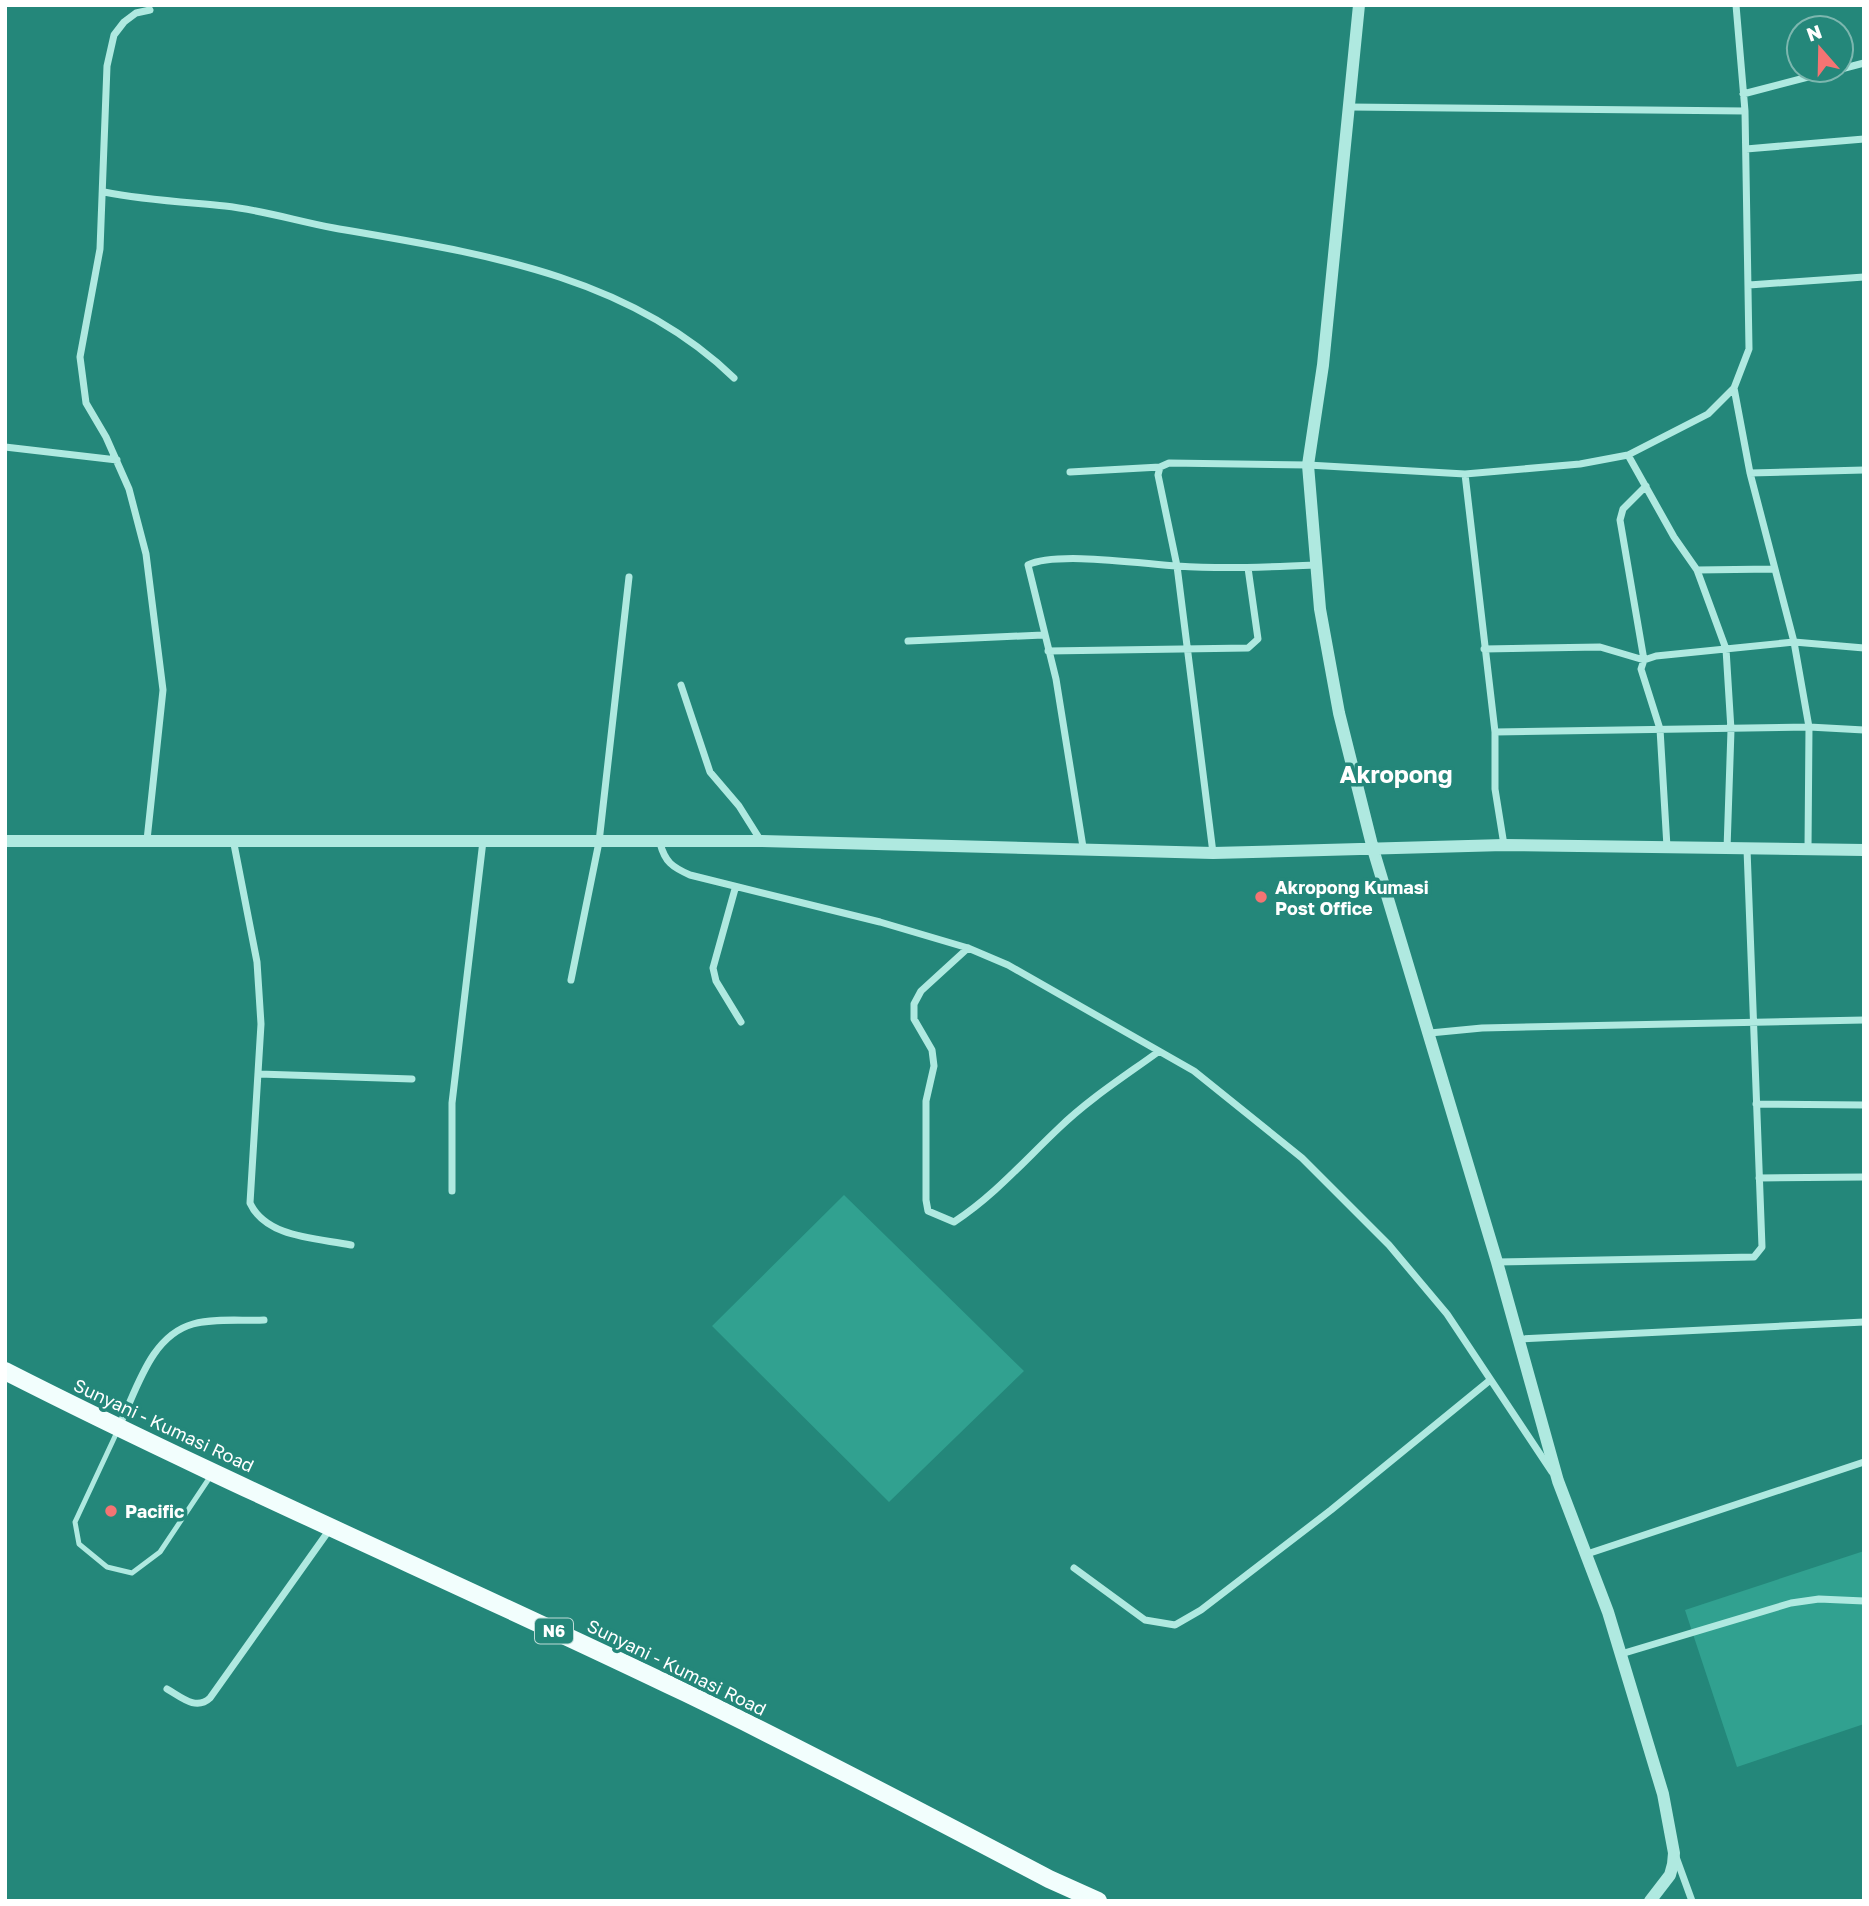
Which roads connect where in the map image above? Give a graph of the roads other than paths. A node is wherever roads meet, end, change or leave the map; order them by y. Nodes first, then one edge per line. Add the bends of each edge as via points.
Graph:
1 (1359, 5) edge
2 (1736, 5) edge
3 (150, 9) dead end
4 (1785, 83) edge
5 (1743, 94) junction
6 (1349, 107) junction
7 (1745, 111) junction
8 (1864, 139) edge
9 (1746, 149) junction
10 (104, 192) junction
11 (1864, 277) edge
12 (1749, 285) junction
13 (734, 378) dead end
14 (1734, 388) junction
15 (5, 447) edge
16 (1628, 455) junction
17 (117, 460) junction
18 (1308, 465) junction
19 (1160, 467) junction
20 (1864, 470) edge
21 (1070, 472) dead end
22 (1749, 472) junction
23 (1465, 474) junction
24 (1646, 486) junction
25 (1317, 565) junction
26 (1177, 566) junction
27 (1248, 568) junction
28 (1773, 569) junction
29 (1697, 570) junction
30 (629, 578) dead end
31 (1043, 635) junction
32 (908, 640) dead end
33 (1794, 642) junction
34 (1864, 648) edge
35 (1188, 649) junction
36 (1484, 649) junction
37 (1726, 649) junction
38 (1048, 651) junction
39 (1644, 660) junction
40 (681, 685) dead end
41 (1810, 727) junction
42 (1660, 729) junction
43 (1731, 730) junction
44 (1864, 730) edge
45 (1494, 732) junction
46 (233, 839) junction
47 (147, 840) junction
48 (5, 841) edge
49 (483, 841) junction
50 (761, 841) junction
51 (599, 842) junction
52 (660, 844) junction
53 (1504, 845) junction
54 (1083, 847) junction
55 (1667, 847) junction
56 (1373, 849) junction
57 (1727, 849) junction
58 (1747, 849) junction
59 (1808, 849) junction
60 (1864, 850) edge
61 (1213, 853) junction
62 (735, 888) junction
63 (968, 948) junction
64 (571, 980) dead end
65 (1864, 1020) edge
66 (1752, 1021) junction
67 (741, 1022) dead end
68 (1430, 1033) junction
69 (1158, 1052) junction
70 (259, 1074) junction
71 (412, 1079) dead end
72 (1756, 1104) junction
73 (1864, 1105) edge
74 (1864, 1177) edge
75 (1759, 1178) junction
76 (452, 1191) dead end
77 (351, 1245) dead end
78 (1497, 1262) junction
79 (264, 1321) dead end
80 (1864, 1322) edge
81 (1519, 1339) junction
82 (5, 1371) edge
83 (1489, 1381) junction
84 (118, 1429) junction
85 (1864, 1462) edge
86 (212, 1473) junction
87 (1558, 1481) junction
88 (332, 1526) junction
89 (1587, 1554) junction
90 (1074, 1568) dead end
91 (1864, 1601) edge
92 (1621, 1654) junction
93 (167, 1689) dead end
94 (1674, 1853) junction
95 (1098, 1901) edge
96 (1650, 1901) edge
97 (1692, 1901) edge

1 - 6 street
2 - 5 street
3 - 10 street via 124,22 114,35 107,66
4 - 5 street
5 - 7 street
6 - 7 street
6 - 18 street via 1324,366
7 - 9 street
8 - 9 street
9 - 12 street
10 - 13 street via 262,212 466,250 564,278 621,300 706,351
10 - 17 street via 98,270 80,356 86,403
11 - 12 street
12 - 14 street via 1749,349
14 - 16 street via 1709,414
14 - 22 street
15 - 17 street
16 - 23 street
16 - 24 street
17 - 47 street via 140,523 163,690
18 - 19 street via 1169,463
18 - 23 street
18 - 25 street
19 - 21 street
19 - 26 street
20 - 22 street
22 - 28 street
23 - 36 street
24 - 29 street
24 - 39 street via 1623,509 1619,520
25 - 27 street
25 - 56 street via 1320,609 1339,713
26 - 27 street
26 - 31 street via 1093,559 1031,563 1026,568
26 - 35 street
27 - 35 street via 1258,639 1255,645
28 - 29 street
28 - 33 street
29 - 37 street
30 - 51 street
31 - 32 street
31 - 38 street
33 - 34 street
33 - 37 street
33 - 41 street
35 - 38 street
35 - 61 street
36 - 39 street via 1600,647
36 - 45 street
37 - 39 street
37 - 43 street
38 - 54 street
39 - 42 street via 1641,669
40 - 50 street via 710,772
41 - 43 street
41 - 44 street
41 - 59 street
42 - 43 street
42 - 45 street
42 - 55 street
43 - 57 street
45 - 53 street via 1495,789
46 - 47 street
46 - 49 street
46 - 70 street via 257,962
47 - 48 street
49 - 51 street
49 - 76 street via 452,1103
50 - 52 street
50 - 54 street
51 - 52 street
51 - 64 street
52 - 62 street via 672,867
53 - 55 street
53 - 56 street
54 - 61 street
55 - 57 street
56 - 61 street
56 - 68 street
57 - 58 street
58 - 59 street
58 - 66 street
59 - 60 street
62 - 63 street
62 - 67 street via 713,968
63 - 69 street via 1008,965
63 - 69 street via 920,991 914,1004 914,1019 932,1051 934,1066 926,1101 926,1200 928,1211 939,1218 954,1222 968,1213 1070,1118
65 - 66 street
66 - 68 street
66 - 72 street
68 - 78 street
69 - 83 street via 1194,1071 1238,1105 1341,1195 1447,1314
70 - 71 street
70 - 77 street via 249,1189 253,1209 266,1224 280,1230
72 - 73 street
72 - 75 street
74 - 75 street
75 - 78 street via 1762,1247 1754,1257
78 - 81 street
79 - 84 street via 194,1323 169,1334 155,1351
80 - 81 street
81 - 87 street
82 - 84 main road, Sunyani - Kumasi Road / N6
83 - 87 street
83 - 90 street via 1320,1518 1175,1625 1145,1620
84 - 86 main road, Sunyani - Kumasi Road / N6
84 - 86 lane via 75,1522 79,1544 107,1567 132,1573 160,1552
85 - 89 street
86 - 88 main road, Sunyani - Kumasi Road / N6
87 - 89 street
88 - 93 street via 210,1698 194,1704
88 - 95 main road, Sunyani - Kumasi Road / N6 via 688,1694
89 - 92 street
91 - 92 street via 1791,1603
92 - 94 street via 1663,1794
94 - 96 street via 1670,1875
94 - 97 street

